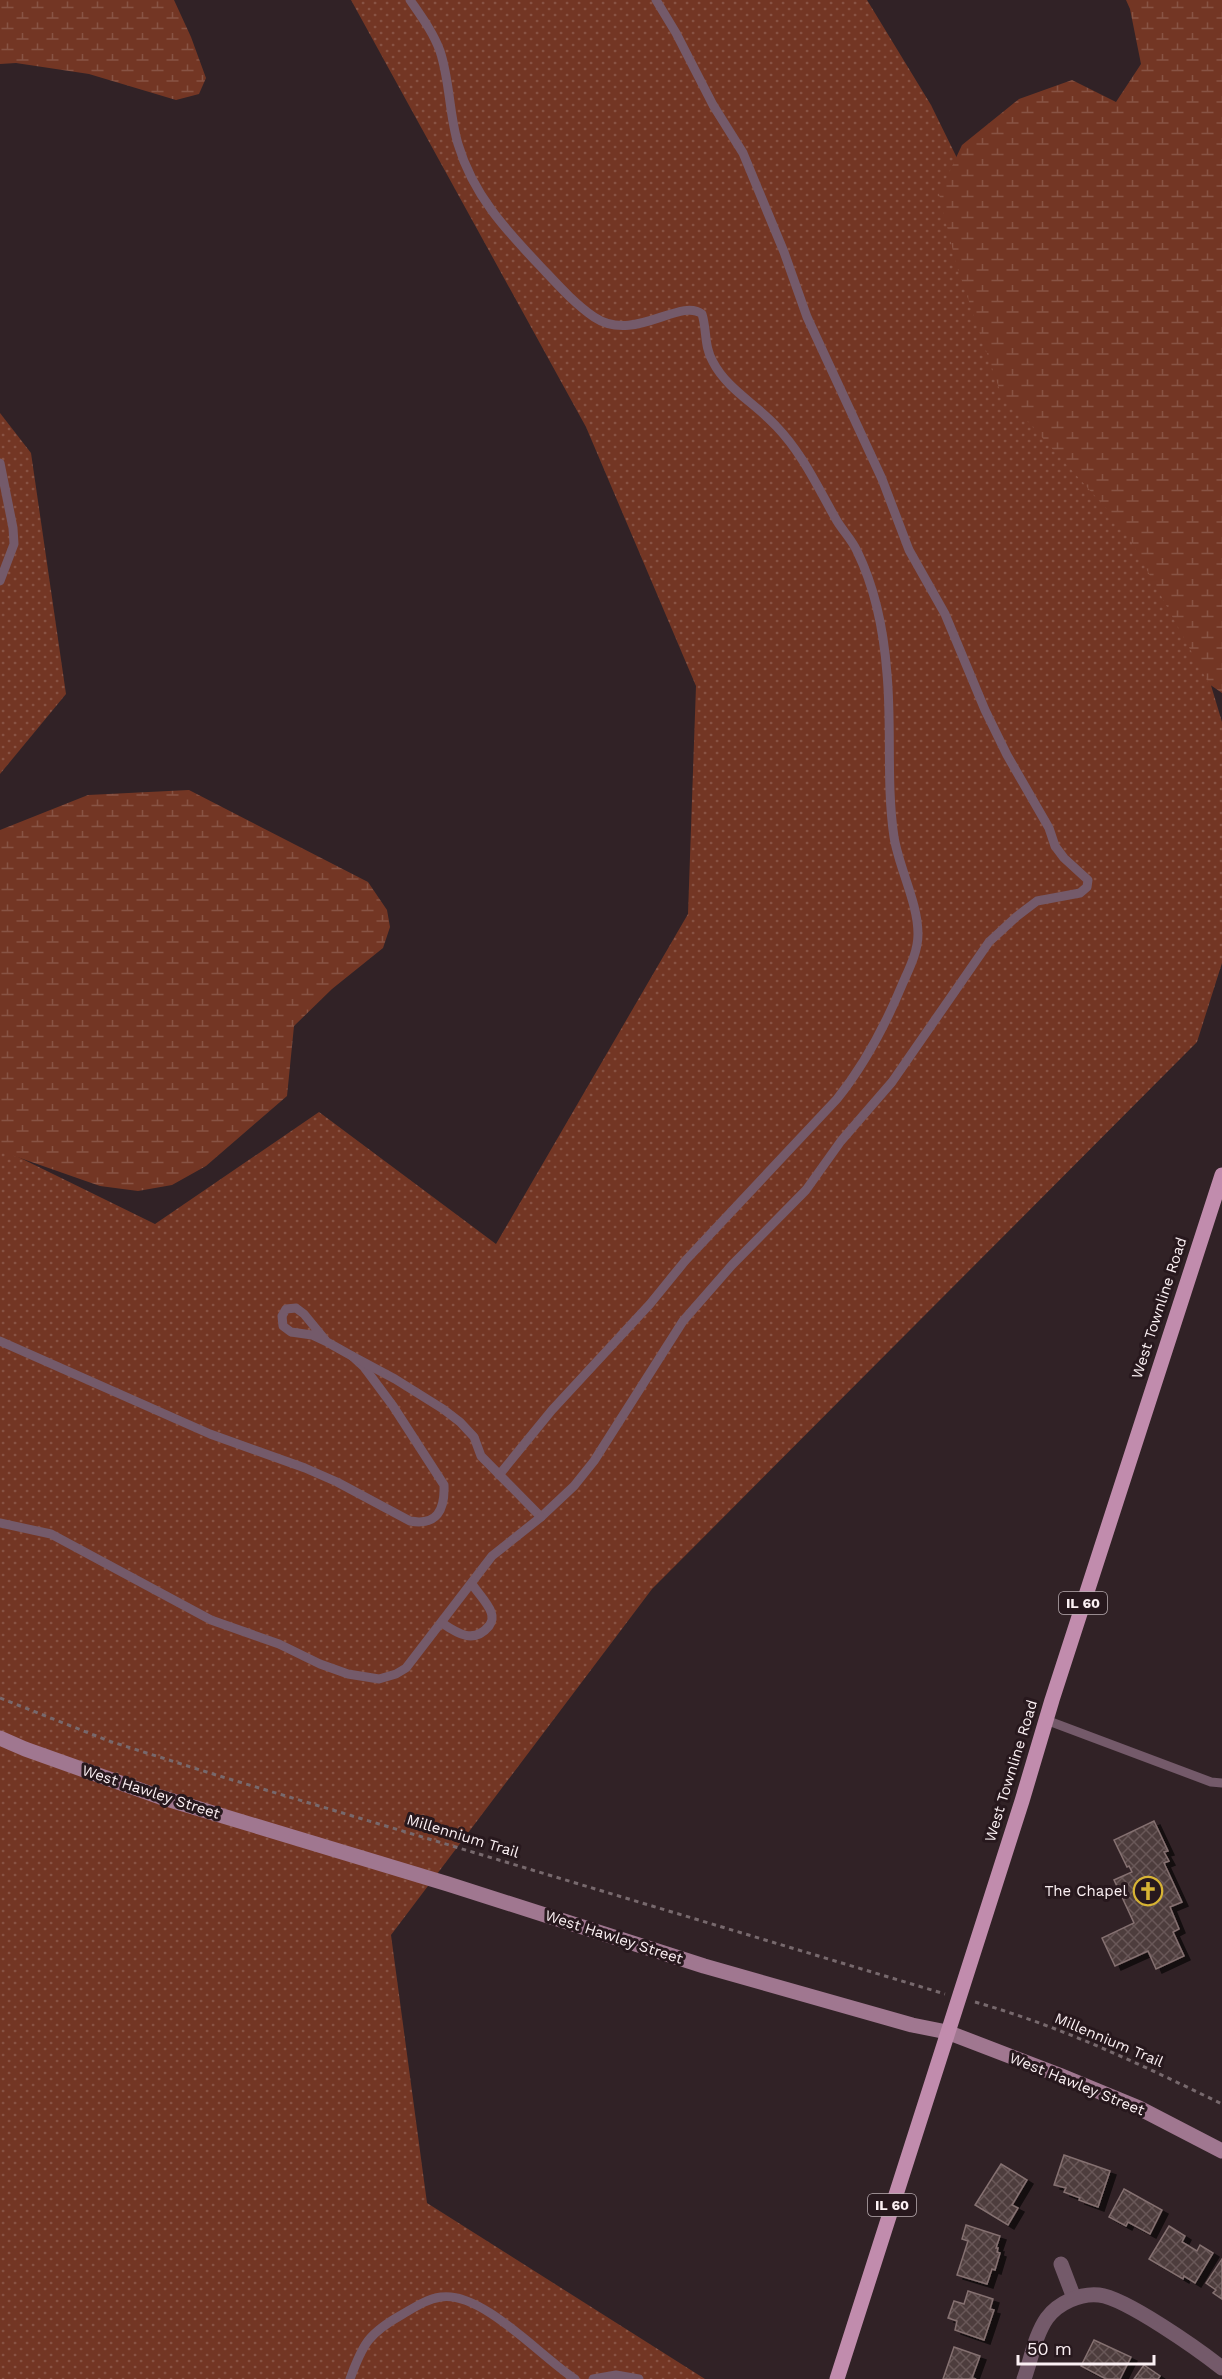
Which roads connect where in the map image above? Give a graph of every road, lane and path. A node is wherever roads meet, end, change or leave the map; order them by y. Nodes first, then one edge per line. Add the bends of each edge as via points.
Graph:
1 (410, 0) edge
2 (656, 0) edge
3 (0, 463) edge
4 (0, 581) edge
5 (1222, 1175) edge
6 (0, 1341) edge
7 (327, 1342) junction
8 (352, 1356) junction
9 (499, 1474) junction
10 (541, 1517) junction
11 (0, 1523) edge
12 (472, 1584) junction
13 (442, 1623) junction
14 (0, 1698) edge
15 (1046, 1720) junction
16 (0, 1738) edge
17 (1222, 1783) edge
18 (923, 1988) dead end
19 (985, 2005) dead end
20 (947, 2032) junction
21 (1222, 2104) edge
22 (1220, 2146) edge
23 (1061, 2264) dead end
24 (1074, 2298) junction
25 (1222, 2368) edge
26 (350, 2379) edge
27 (575, 2379) edge
28 (593, 2379) edge
29 (639, 2379) edge
30 (837, 2379) edge
31 (1024, 2379) edge

1 - 9 lane via 439,49 452,121 469,175 510,234 596,319 625,326 645,324 688,309 702,314 707,346 722,377 795,447 856,549 874,597 882,636 894,840 918,933 913,959 896,1001 856,1075 685,1261
2 - 10 lane via 743,153 807,317 882,479 909,550 945,614 1007,755 1049,828 1055,846 1088,880 1080,893 1038,901 989,942 892,1082 841,1141 806,1190 683,1321 594,1461
3 - 4 lane via 14,544
5 - 15 main road, West Townline Road / IL 60
6 - 8 lane via 210,1434 327,1477 410,1521 434,1519 441,1509 444,1485 393,1406
7 - 7 lane via 304,1314 296,1308 286,1309 283,1326
7 - 8 lane
8 - 9 lane via 460,1422
9 - 10 lane
10 - 12 lane via 492,1556
11 - 13 lane via 51,1534 211,1620 367,1679 379,1680 406,1668
12 - 13 lane
12 - 13 lane via 491,1612 492,1622 473,1637 458,1634
14 - 18 path, Millennium Trail via 119,1745
15 - 17 lane
15 - 20 main road, West Townline Road / IL 60
16 - 20 street, West Hawley Street via 160,1797 704,1966
19 - 21 path, Millennium Trail via 1148,2067
20 - 22 street, West Hawley Street via 1139,2108
20 - 30 main road, West Townline Road / IL 60
23 - 24 street
24 - 25 street via 1099,2295 1115,2299
24 - 31 street via 1053,2310 1045,2320
26 - 27 lane via 368,2339 383,2326 427,2300 454,2296 470,2301 522,2336
28 - 29 lane via 616,2375

